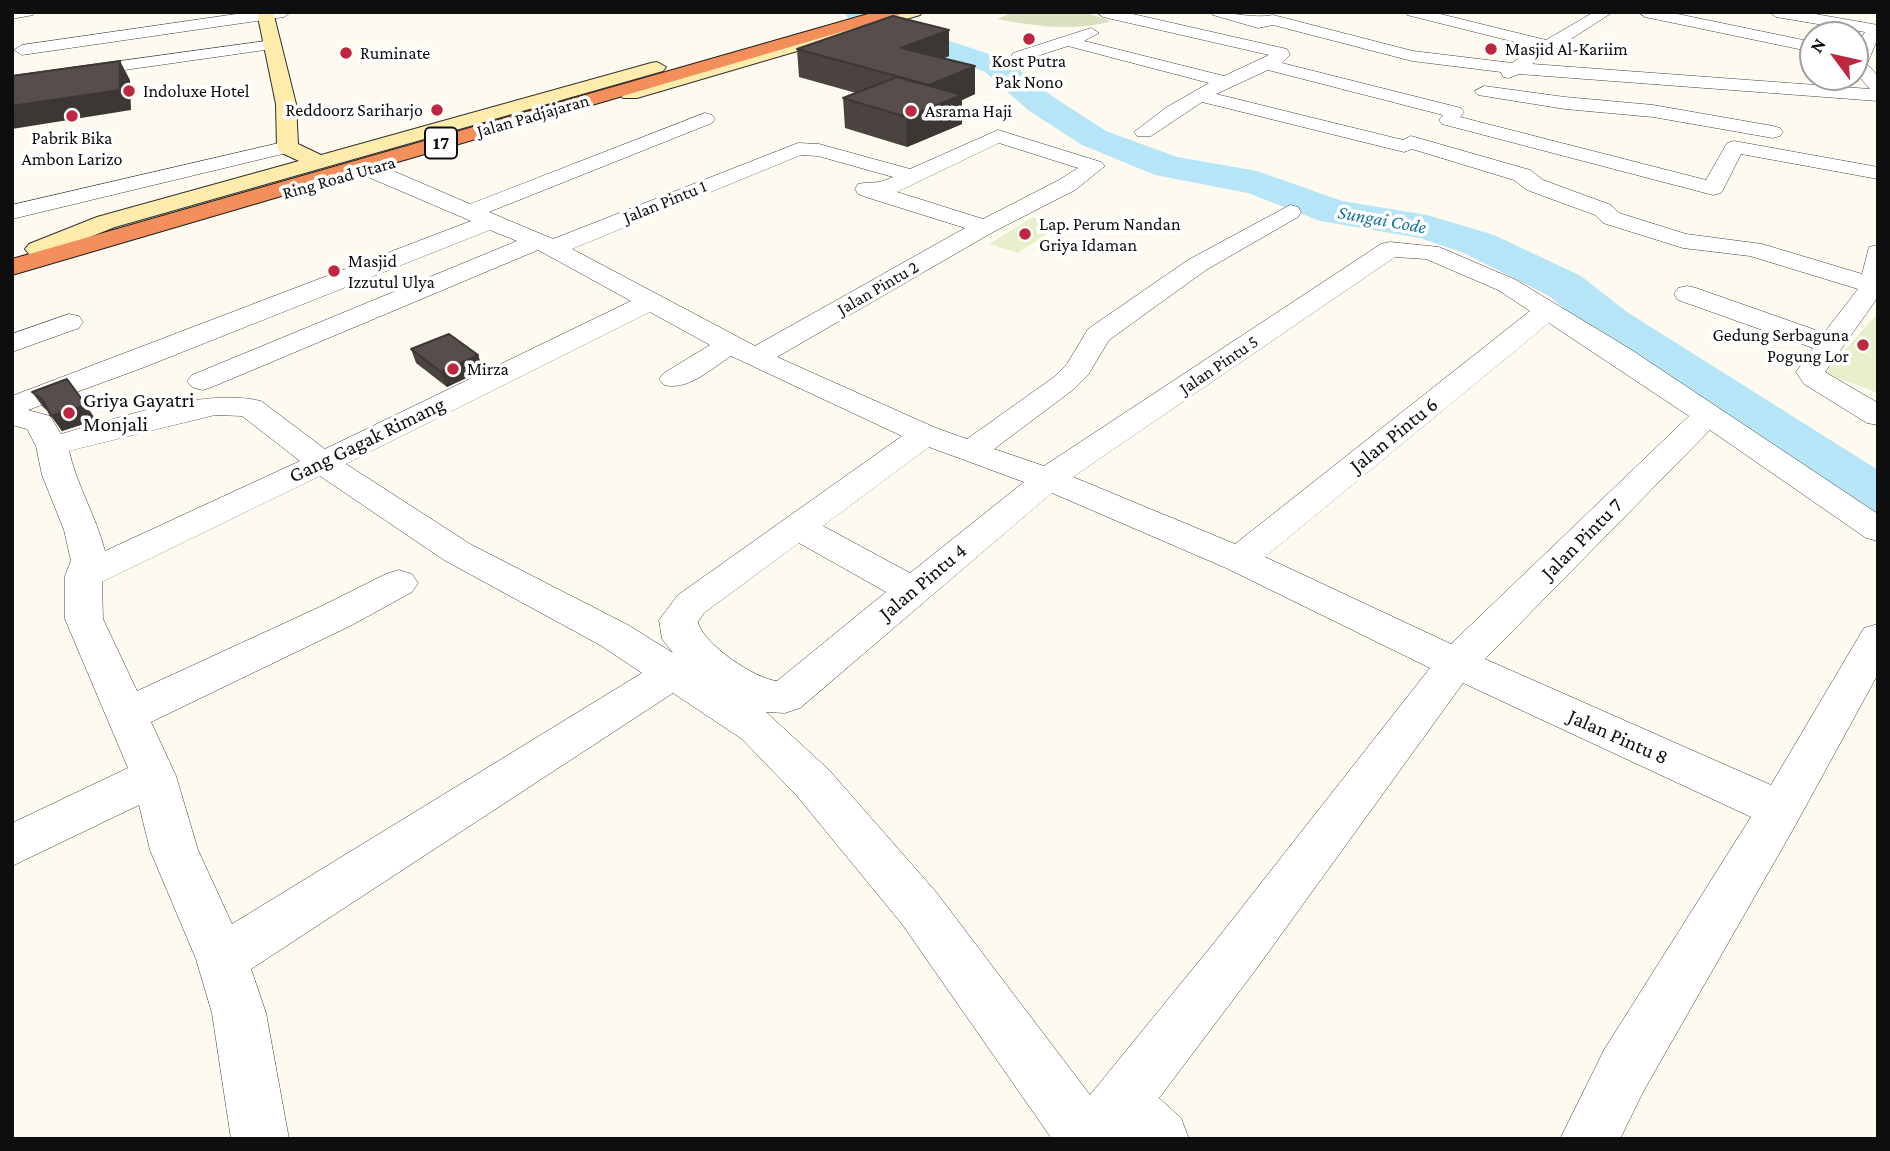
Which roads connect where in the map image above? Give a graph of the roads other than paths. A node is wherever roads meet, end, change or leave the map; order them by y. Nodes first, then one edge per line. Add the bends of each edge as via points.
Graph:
1 (28, 12) edge
2 (284, 12) edge
3 (858, 12) edge
4 (914, 12) edge
5 (1102, 12) edge
6 (1218, 12) edge
7 (1294, 12) edge
8 (1412, 12) edge
9 (1606, 12) edge
10 (1645, 12) edge
11 (1776, 12) edge
12 (12, 14) edge
13 (265, 14) edge
14 (886, 14) edge
15 (1132, 19) junction
16 (1255, 22) junction
17 (830, 30) junction
18 (1360, 30) dead end
19 (1878, 30) edge
20 (1212, 38) junction
21 (1777, 40) junction
22 (1067, 41) junction
23 (273, 44) junction
24 (1799, 44) edge
25 (1548, 45) junction
26 (121, 47) dead end
27 (1285, 54) junction
28 (17, 55) edge
29 (1019, 57) dead end
30 (1355, 58) dead end
31 (1471, 65) junction
32 (1517, 67) junction
33 (12, 81) edge
34 (1226, 82) junction
35 (1779, 90) junction
36 (1484, 91) junction
37 (1878, 95) edge
38 (1200, 96) junction
39 (1451, 116) junction
40 (705, 118) dead end
41 (1739, 127) junction
42 (1144, 132) dead end
43 (1789, 135) dead end
44 (1407, 144) junction
45 (288, 147) junction
46 (1734, 147) junction
47 (768, 160) junction
48 (316, 161) junction
49 (1374, 162) dead end
50 (369, 169) junction
51 (808, 172) dead end
52 (1878, 173) edge
53 (911, 176) junction
54 (843, 182) dead end
55 (1713, 188) junction
56 (877, 193) junction
57 (12, 212) edge
58 (1290, 212) dead end
59 (479, 217) junction
60 (1702, 226) junction
61 (985, 227) junction
62 (551, 245) junction
63 (1878, 252) edge
64 (41, 253) junction
65 (12, 256) edge
66 (12, 267) edge
67 (1874, 287) edge
68 (1687, 294) dead end
69 (650, 301) junction
70 (1548, 310) junction
71 (69, 321) dead end
72 (12, 344) edge
73 (1830, 345) junction
74 (752, 351) junction
75 (674, 379) dead end
76 (202, 381) dead end
77 (12, 406) edge
78 (12, 415) edge
79 (1706, 415) junction
80 (1878, 416) edge
81 (925, 435) junction
82 (52, 446) junction
83 (972, 450) junction
84 (322, 463) junction
85 (1035, 489) junction
86 (796, 527) junction
87 (1878, 530) edge
88 (1238, 559) junction
89 (83, 576) junction
90 (399, 583) dead end
91 (913, 591) junction
92 (1878, 638) edge
93 (1457, 663) junction
94 (673, 673) junction
95 (128, 715) junction
96 (154, 776) junction
97 (1780, 810) junction
98 (12, 846) edge
99 (222, 959) junction
100 (1115, 1129) edge
101 (260, 1139) edge
102 (1588, 1139) edge

1 - 12 street
2 - 13 street
3 - 17 street, Ring Road Utara
4 - 14 street, Ring Road Utara
5 - 15 street
6 - 16 street
7 - 18 street
8 - 25 street
9 - 25 street
10 - 21 street
11 - 19 street
13 - 23 street
13 - 28 street
14 - 17 street, Ring Road Utara
15 - 20 street
15 - 22 street
16 - 20 street
16 - 31 street via 1275,21 1412,56
17 - 48 street, Ring Road Utara
17 - 50 street, Ring Road Utara
17 - 64 highway, Jalan Padjajaran / 17
20 - 27 street
21 - 24 street
21 - 35 street via 1765,65
22 - 29 street
22 - 34 street
23 - 33 street
23 - 45 street
25 - 32 street
26 - 28 street
27 - 34 street
27 - 39 street
30 - 31 street
31 - 32 street
32 - 35 street
32 - 36 street
34 - 38 street
35 - 37 street
36 - 39 street
36 - 41 street
38 - 42 street
38 - 44 street
39 - 44 street
39 - 55 street
40 - 59 street
41 - 43 street
41 - 46 street
44 - 49 street
44 - 60 street via 1522,175 1535,185 1603,210 1611,218
45 - 48 street
45 - 57 street
46 - 52 street
46 - 55 street
47 - 51 street
47 - 53 street, Jalan Pintu 1 via 806,148
47 - 62 street, Jalan Pintu 1
48 - 64 street, Ring Road Utara via 106,222
50 - 59 street, Jalan Pintu 8
50 - 64 street, Ring Road Utara via 130,240
53 - 56 street
53 - 61 street, Jalan Pintu 2 via 998,136 1094,166
54 - 56 street
55 - 60 street
56 - 61 street
58 - 83 street via 1197,265 1098,335 1064,383
59 - 62 street, Jalan Pintu 8
59 - 77 street via 132,362
60 - 67 street via 1753,249
61 - 74 street, Jalan Pintu 2
62 - 69 street, Jalan Pintu 8
62 - 76 street, Jalan Pintu 1
63 - 67 street
64 - 65 highway, Jalan Padjajaran / 17
64 - 66 highway, Jalan Padjajaran / 17
67 - 73 street
68 - 73 street
69 - 74 street, Jalan Pintu 8
69 - 84 street, Gang Gagak Rimang
70 - 79 street
70 - 85 street, Jalan Pintu 5 via 1507,285 1430,252 1390,249
70 - 88 street, Jalan Pintu 6
71 - 72 street
73 - 80 street via 1810,372 1814,378
74 - 75 street
74 - 81 street, Jalan Pintu 8
78 - 82 street via 39,424
79 - 87 street
79 - 93 street, Jalan Pintu 7
81 - 83 street, Jalan Pintu 8
81 - 86 street
82 - 84 street via 178,413 245,406
82 - 89 street via 58,474 82,530 89,561
83 - 85 street, Jalan Pintu 8
84 - 89 street, Gang Gagak Rimang
84 - 94 street via 457,552 614,635
85 - 88 street, Jalan Pintu 8
85 - 91 street, Jalan Pintu 4
86 - 91 street
86 - 91 street, Jalan Pintu 4 via 691,604 678,620 682,639 757,695 785,697
88 - 93 street, Jalan Pintu 8
89 - 95 street via 84,619
90 - 95 street
92 - 97 street
93 - 97 street, Jalan Pintu 8
93 - 100 street, Jalan Pintu 7 via 1237,955
94 - 99 street
94 - 100 street via 757,727 813,783
95 - 96 street
96 - 98 street
96 - 99 street via 174,850
97 - 102 street via 1624,1070
99 - 101 street via 239,1013

